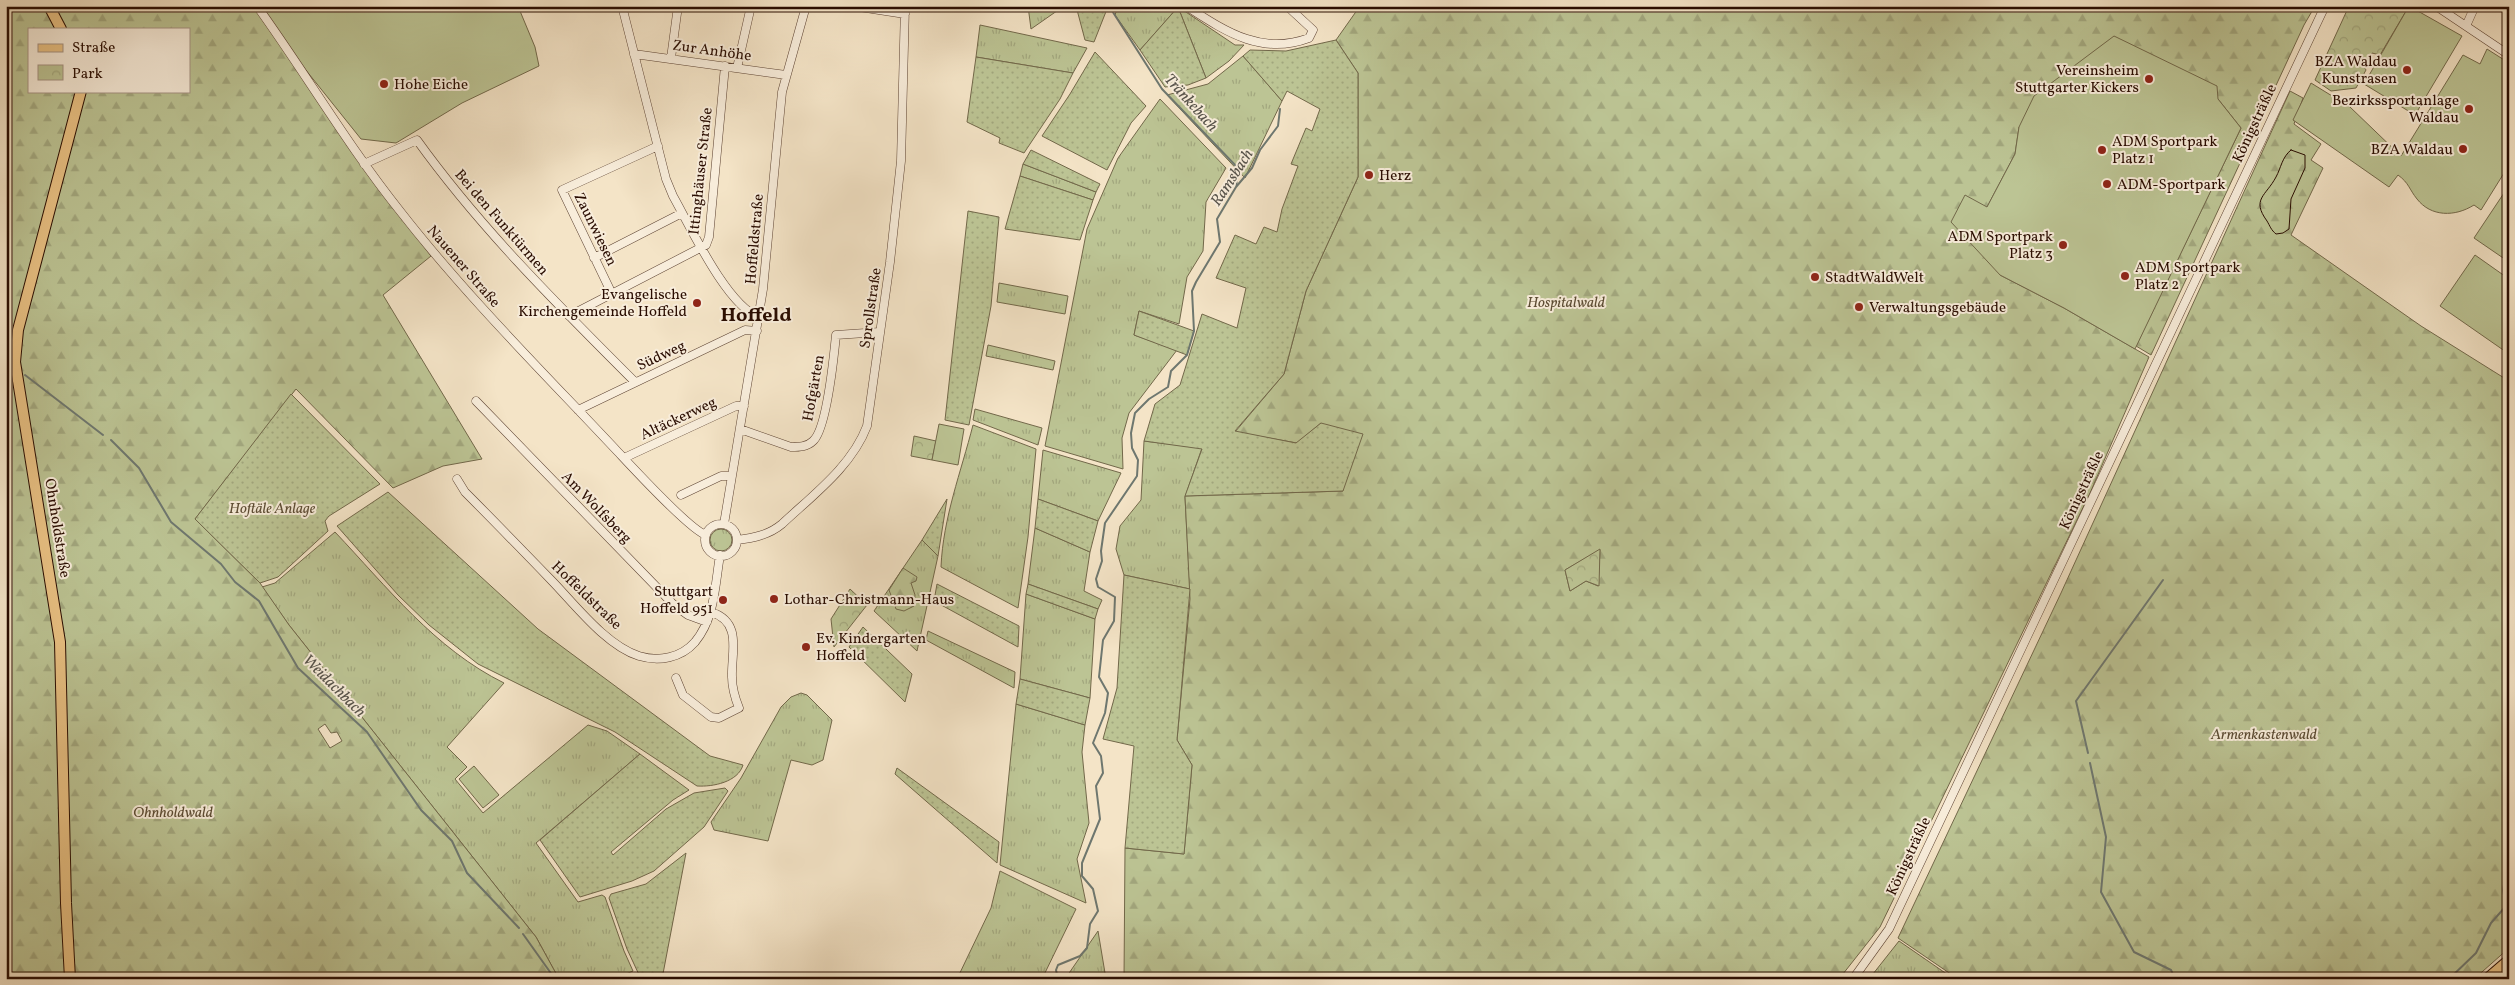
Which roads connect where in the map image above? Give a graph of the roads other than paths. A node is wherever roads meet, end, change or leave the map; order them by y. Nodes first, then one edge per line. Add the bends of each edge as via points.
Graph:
1 (49, 6) edge
2 (257, 6) edge
3 (622, 6) edge
4 (678, 6) edge
5 (751, 6) edge
6 (806, 6) edge
7 (854, 6) edge
8 (1186, 6) edge
9 (2325, 6) edge
10 (2436, 6) edge
11 (2475, 6) edge
12 (1290, 7) edge
13 (905, 10) edge
14 (2466, 26) junction
15 (60, 28) edge
16 (634, 54) junction
17 (2509, 55) edge
18 (671, 58) junction
19 (725, 66) junction
20 (737, 68) junction
21 (786, 75) junction
22 (81, 92) edge
23 (658, 146) junction
24 (362, 161) junction
25 (682, 213) junction
26 (702, 247) junction
27 (594, 258) junction
28 (612, 294) junction
29 (569, 316) junction
30 (759, 317) junction
31 (757, 331) junction
32 (880, 332) junction
33 (635, 382) junction
34 (476, 401) dead end
35 (744, 406) junction
36 (578, 410) junction
37 (740, 429) junction
38 (624, 458) junction
39 (732, 476) junction
40 (457, 479) dead end
41 (681, 495) dead end
42 (724, 524) junction
43 (706, 535) junction
44 (736, 540) junction
45 (720, 555) junction
46 (711, 612) junction
47 (706, 622) junction
48 (676, 678) dead end
49 (2509, 960) edge
50 (70, 979) edge
51 (1853, 979) edge
52 (2487, 979) edge

1 - 15 main road
2 - 24 street, Nauener Straße
3 - 16 street
4 - 18 street
5 - 20 street
6 - 21 street, Hoffeldstraße
7 - 13 street, Sprollstraße
8 - 12 street via 1229,33 1264,44 1296,43 1309,38 1313,30
9 - 51 street, Königsträßle via 1889,929
10 - 14 street
11 - 14 street
13 - 32 street, Sprollstraße via 901,161
14 - 17 street
16 - 18 street, Zur Anhöhe
16 - 23 street
18 - 19 street, Zur Anhöhe
19 - 20 street, Zur Anhöhe
19 - 26 street, Ittinghäuser Straße via 709,237
20 - 21 street, Zur Anhöhe
21 - 30 street, Hoffeldstraße via 777,129
22 - 50 main road, Ohnholdstraße via 18,330 15,362 60,642
23 - 25 street via 666,179
23 - 27 street, Zaunwiesen via 562,190
24 - 29 street, Bei den Funktürmen via 417,140 440,173 518,264
24 - 36 street, Nauener Straße via 432,252 510,341
25 - 26 street
25 - 27 street
26 - 28 street, Ittinghäuser Straße
26 - 30 street via 732,297
27 - 28 street, Zaunwiesen
28 - 29 street, Ittinghäuser Straße
29 - 33 street, Bei den Funktürmen
30 - 31 street, Hoffeldstraße
31 - 33 street, Südweg via 745,330
31 - 35 street, Hoffeldstraße
32 - 37 street, Hofgärten via 836,335 820,430 813,442 791,447
32 - 44 street, Sprollstraße via 867,426 856,449 774,531
33 - 36 street, Südweg
34 - 47 street, Am Wolfsberg via 672,604
35 - 37 street, Hoffeldstraße
35 - 38 street, Altäckerweg via 736,406
36 - 38 street, Nauener Straße
37 - 39 street, Hoffeldstraße
38 - 43 street, Nauener Straße via 698,532
39 - 41 street via 721,476
39 - 42 street, Hoffeldstraße
40 - 47 street, Hoffeldstraße via 465,492 598,630 626,650 651,658 675,656 694,642
42 - 43 street via 713,526
42 - 44 street via 733,530
43 - 45 street via 707,546 714,554
44 - 45 street via 730,553
45 - 46 street, Hoffeldstraße
46 - 47 street, Hoffeldstraße
46 - 48 street via 726,621 733,634 732,686 740,708 719,718 711,717 683,694
49 - 52 main road

